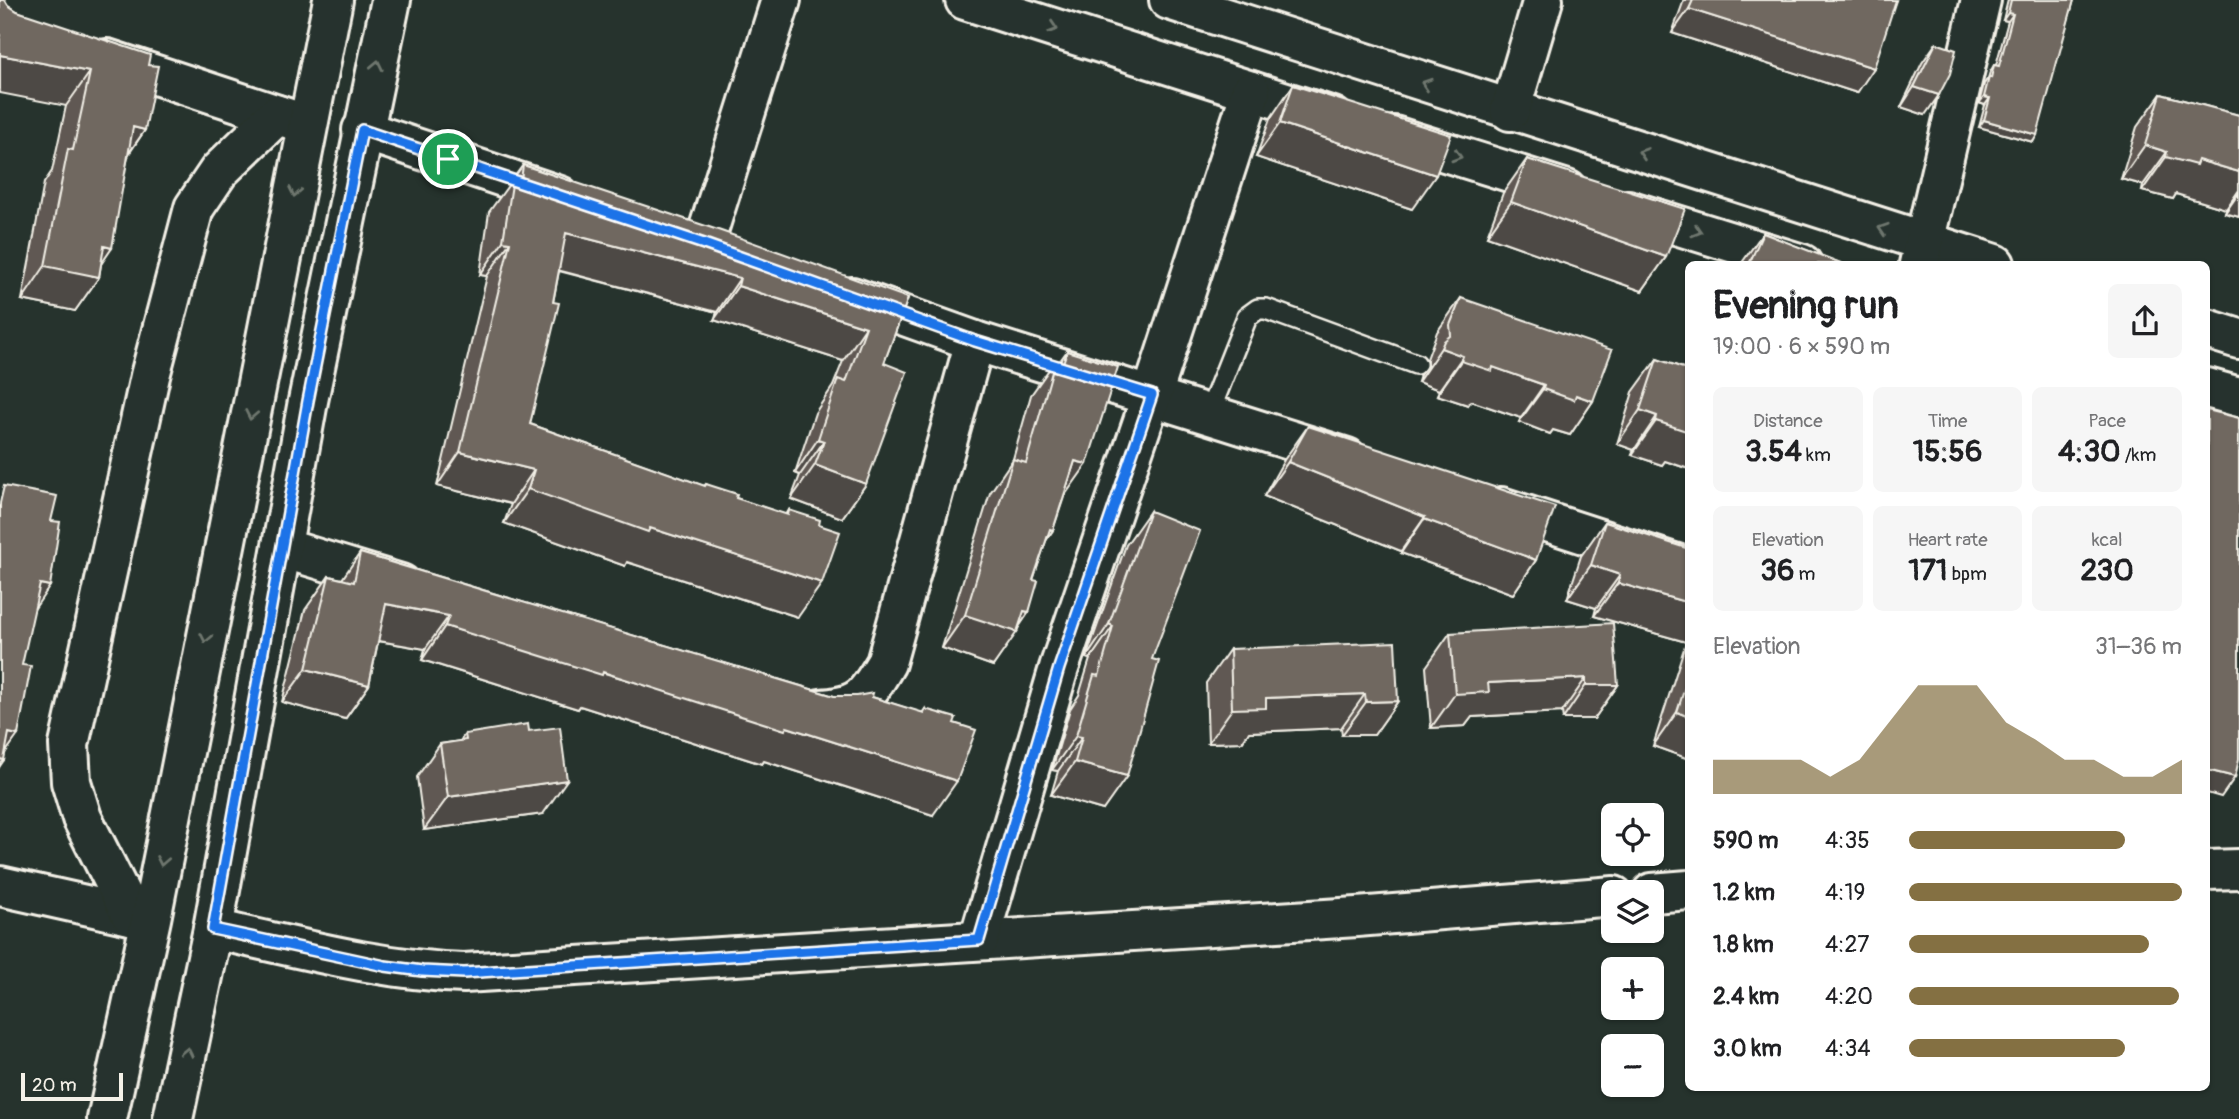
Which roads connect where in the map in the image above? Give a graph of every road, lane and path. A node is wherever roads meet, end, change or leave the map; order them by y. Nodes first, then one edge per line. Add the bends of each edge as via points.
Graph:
1 (333, 0) edge
2 (391, 0) edge
3 (781, 0) edge
4 (965, 0) edge
5 (1168, 0) edge
6 (1543, 0) edge
7 (1981, 0) edge
8 (79, 50) edge
9 (1251, 91) junction
10 (1510, 111) junction
11 (292, 120) junction
12 (362, 130) junction
13 (586, 205) edge
14 (704, 244) edge
15 (1922, 254) edge
16 (1792, 261) edge
17 (1973, 261) edge
18 (820, 286) edge
19 (2210, 330) edge
20 (2239, 339) edge
21 (975, 341) junction
22 (1416, 364) dead end
23 (2210, 388) edge
24 (1152, 395) junction
25 (2239, 397) edge
26 (1209, 413) junction
27 (1378, 467) edge
28 (1468, 497) edge
29 (282, 548) junction
30 (1685, 567) edge
31 (429, 592) edge
32 (790, 701) edge
33 (2239, 869) edge
34 (2210, 870) edge
35 (0, 886) edge
36 (1685, 890) edge
37 (1664, 892) edge
38 (1601, 897) edge
39 (141, 917) junction
40 (213, 929) junction
41 (979, 940) junction
42 (107, 1119) edge
43 (173, 1119) edge

1 - 11 street
12 -> 2 street
3 - 14 street
4 -> 9 street
10 -> 5 street
6 - 10 street
7 - 15 street
8 - 11 street
9 -> 16 street
9 - 24 street
15 -> 10 street
11 -> 39 street
11 - 39 street via 219,171 194,208 150,376 69,745 71,782 82,818
12 - 13 street
12 - 29 street
15 - 17 street
18 - 21 street
19 - 20 street
21 - 24 street
21 - 32 street via 886,663 867,695 843,708 817,709
22 - 26 lane via 1258,309 1247,317
23 - 25 street
24 - 26 street
24 - 41 street via 1059,668
26 - 27 street
28 - 30 street
29 - 31 street
29 - 40 street
33 - 34 street
35 - 39 street
36 - 37 street
38 - 41 street
39 - 42 street
40 - 41 street via 385,966 464,973
43 -> 40 street

